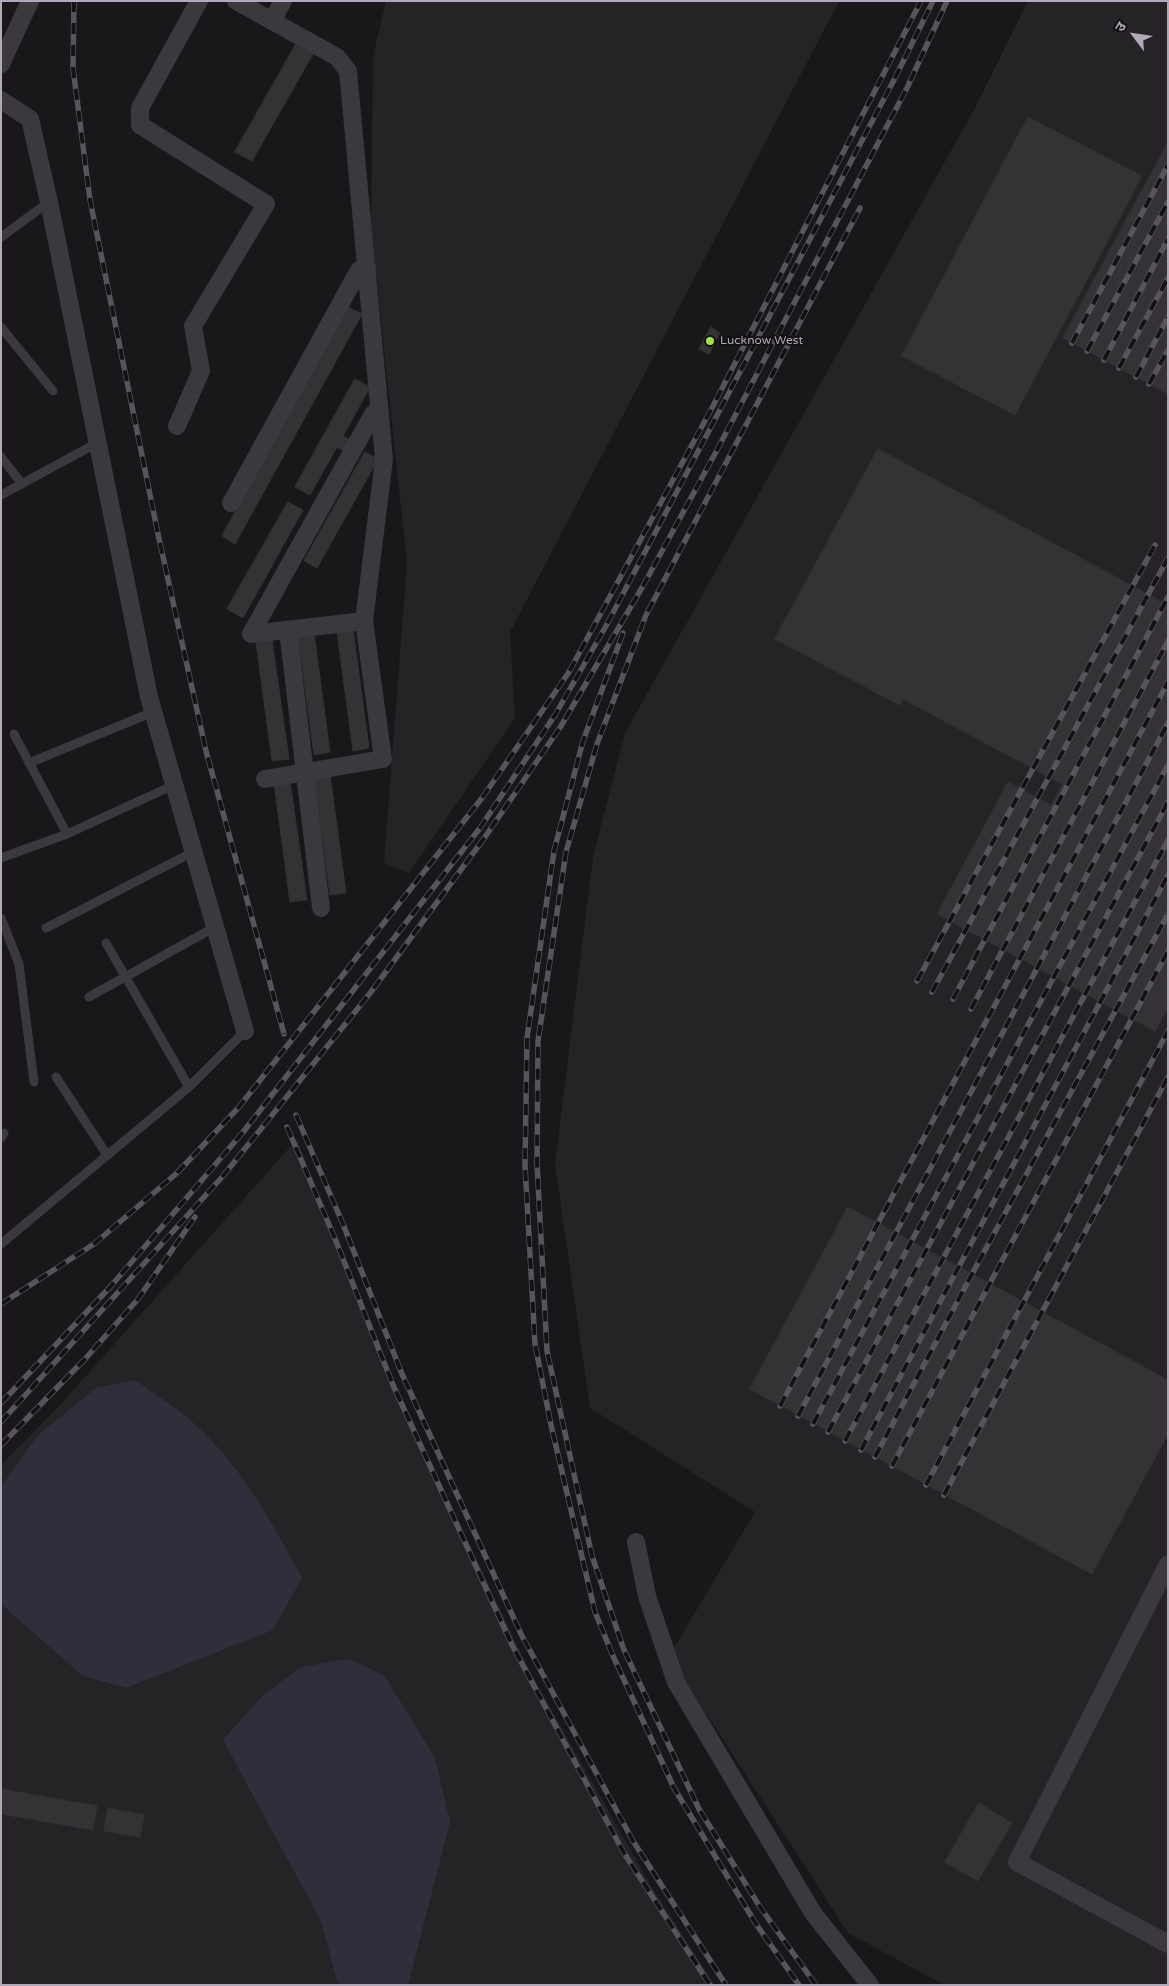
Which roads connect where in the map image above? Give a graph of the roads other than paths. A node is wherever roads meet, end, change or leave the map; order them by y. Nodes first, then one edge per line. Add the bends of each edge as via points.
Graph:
1 (30, 1) edge
2 (199, 1) edge
3 (236, 1) edge
4 (283, 1) edge
5 (272, 21) junction
6 (1, 64) edge
7 (1, 100) edge
8 (49, 202) junction
9 (1, 237) edge
10 (367, 268) junction
11 (1, 327) edge
12 (53, 392) dead end
13 (380, 412) junction
14 (177, 426) dead end
15 (98, 443) junction
16 (1, 457) edge
17 (22, 484) junction
18 (1, 495) edge
19 (232, 503) dead end
20 (364, 621) junction
21 (288, 630) junction
22 (153, 712) junction
23 (14, 734) dead end
24 (29, 762) junction
25 (305, 772) junction
26 (265, 779) dead end
27 (174, 785) junction
28 (67, 834) junction
29 (193, 852) junction
30 (1, 858) edge
31 (321, 908) dead end
32 (1, 918) edge
33 (215, 927) junction
34 (46, 928) dead end
35 (106, 943) dead end
36 (125, 977) junction
37 (89, 997) dead end
38 (245, 1031) joint
39 (56, 1077) dead end
40 (34, 1082) dead end
41 (189, 1087) junction
42 (107, 1155) junction
43 (1, 1244) edge
44 (636, 1542) dead end
45 (1168, 1564) edge
46 (1168, 1944) edge
47 (870, 1985) edge

1 - 6 street
2 - 14 street via 140,108 140,125 266,204 193,326 201,371
3 - 5 street
4 - 5 street
5 - 10 street via 337,57 348,71
7 - 8 street via 30,119
8 - 9 lane
8 - 15 street
10 - 13 street
10 - 19 street via 359,270
11 - 12 lane
13 - 20 street via 384,459
13 - 21 street via 373,414 251,634
15 - 17 lane
15 - 22 street
16 - 17 lane
17 - 18 lane
20 - 21 street
20 - 25 street via 384,759
21 - 25 street
22 - 24 lane
22 - 27 street
23 - 24 lane
24 - 28 lane
25 - 26 street
25 - 31 street
27 - 28 lane
27 - 29 street
28 - 30 lane
29 - 33 street
29 - 34 lane
32 - 40 lane via 19,964
33 - 36 lane
33 - 38 street
35 - 36 lane
36 - 37 lane
36 - 41 lane
38 - 41 lane
39 - 42 lane
41 - 42 lane
42 - 43 lane
44 - 47 street via 647,1596 676,1682 813,1913
45 - 46 street via 1017,1862

